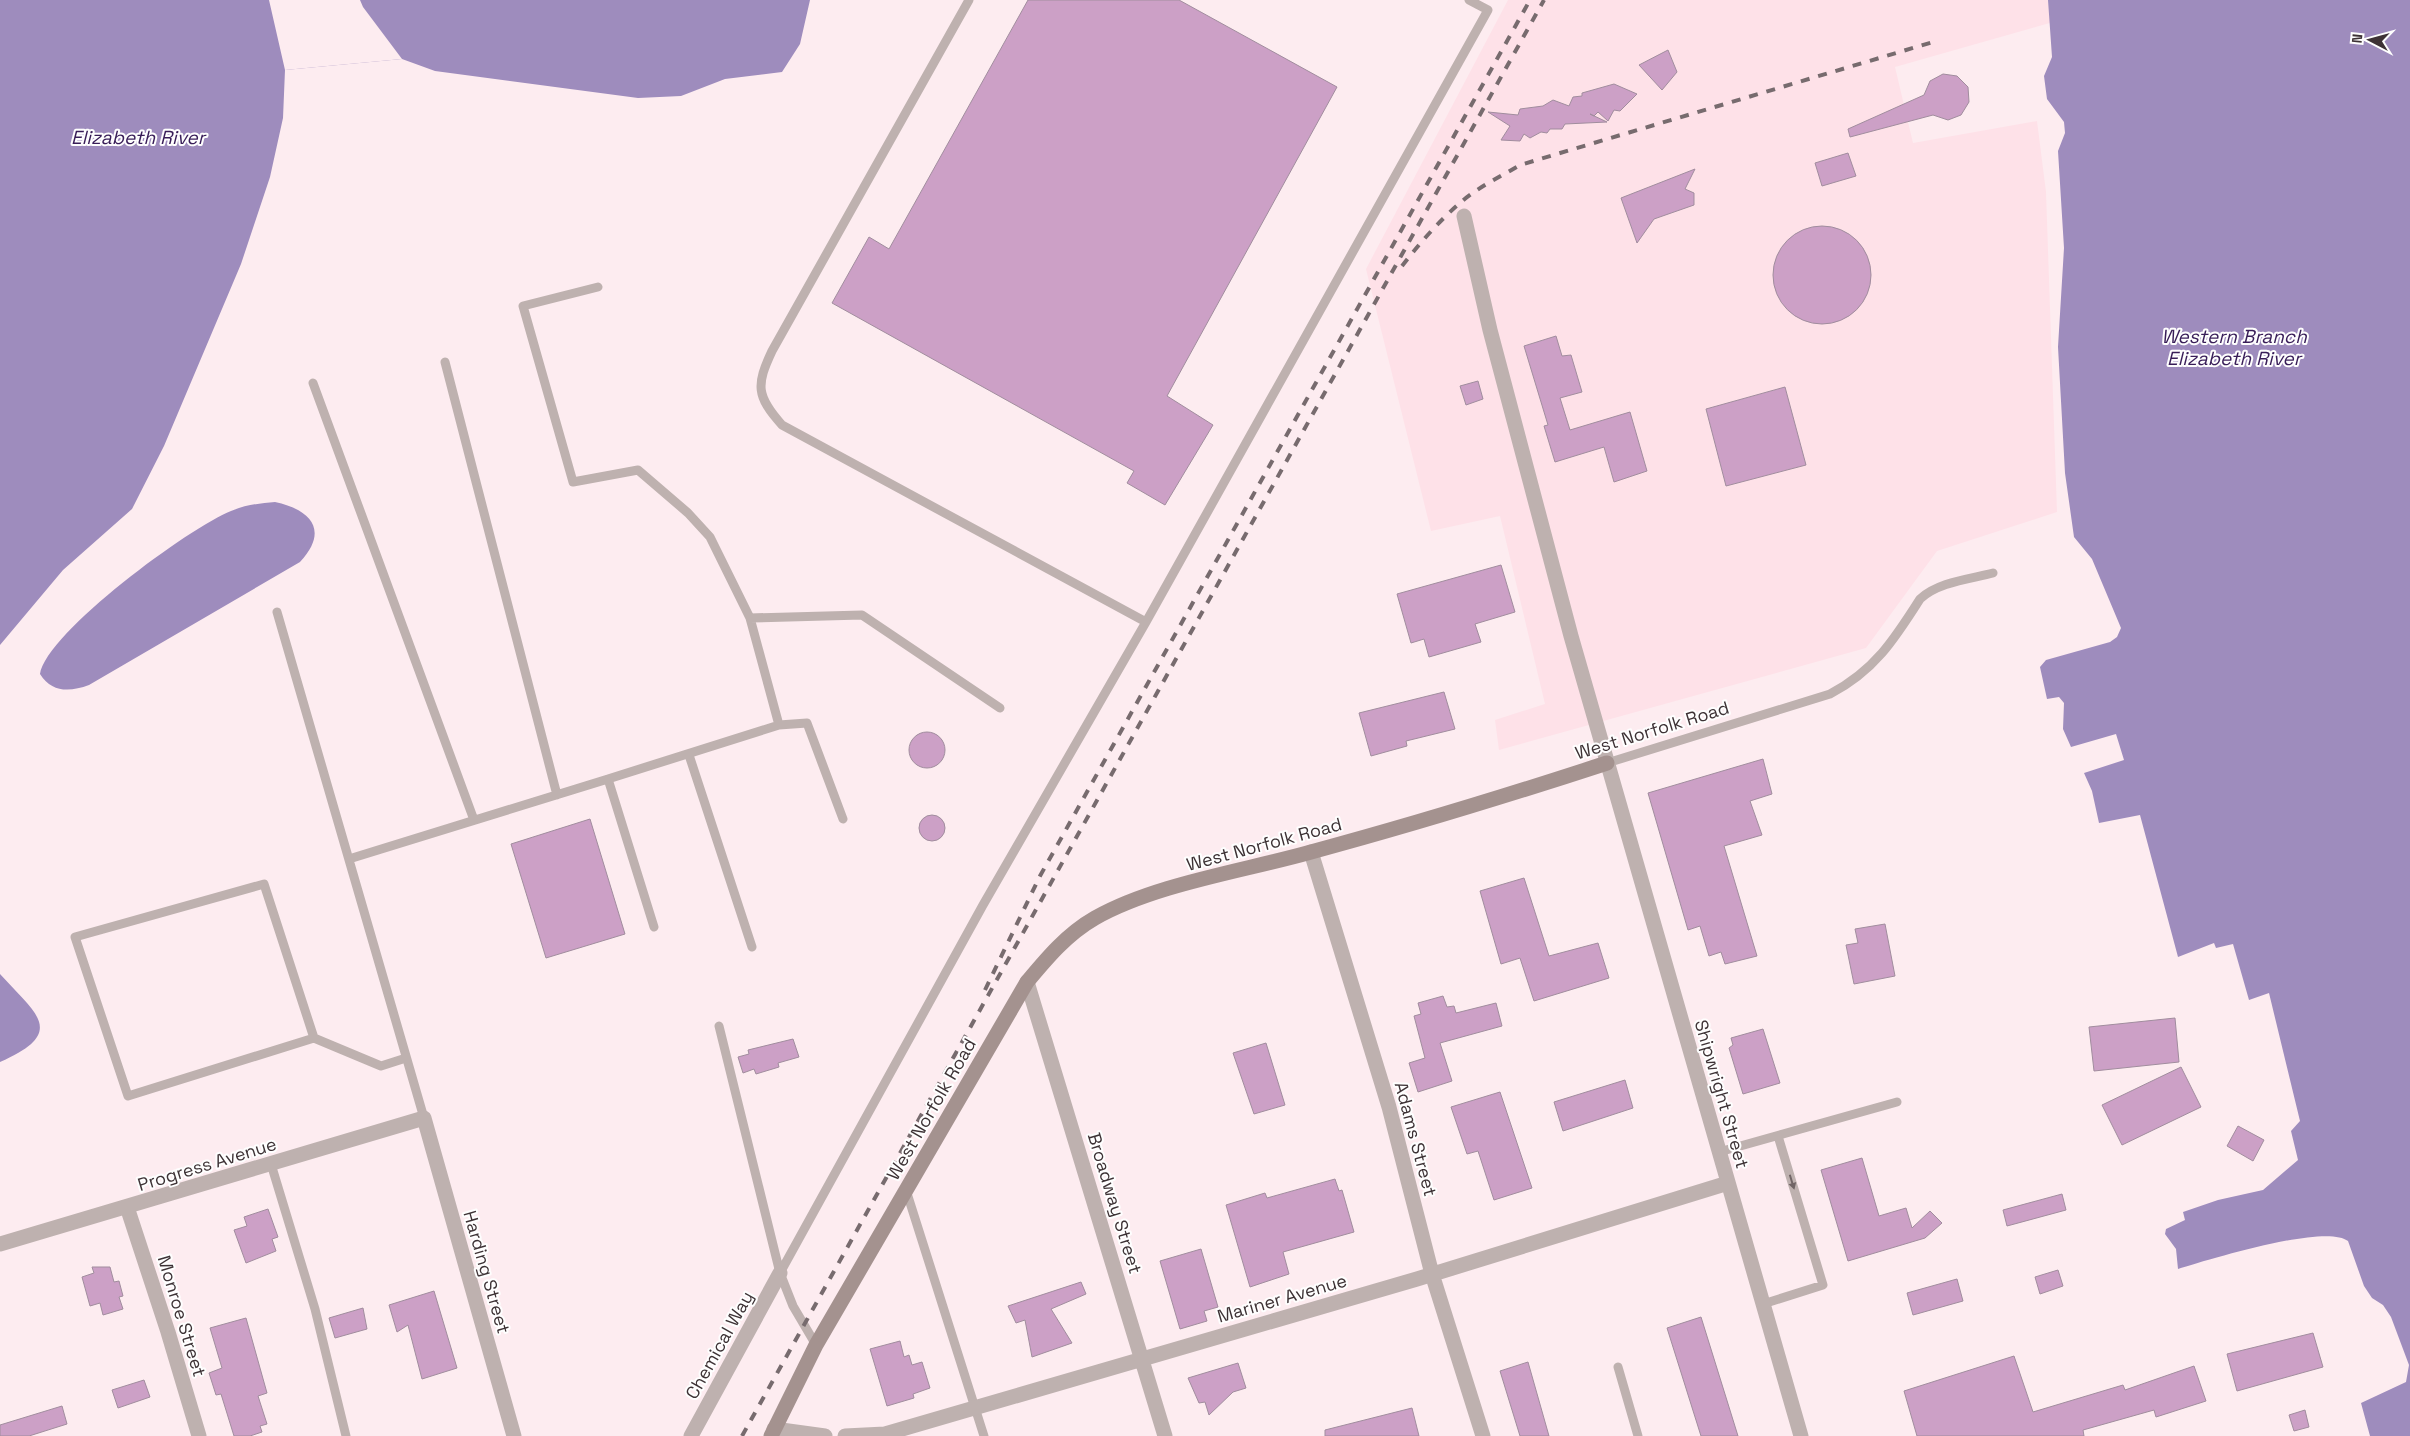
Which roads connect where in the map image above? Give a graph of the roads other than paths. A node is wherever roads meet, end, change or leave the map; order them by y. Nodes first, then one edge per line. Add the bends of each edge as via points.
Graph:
1 (969, 0) edge
2 (1469, 0) edge
3 (1464, 216) dead end
4 (598, 287) dead end
5 (445, 362) dead end
6 (313, 383) dead end
7 (1994, 573) dead end
8 (277, 612) dead end
9 (750, 618) junction
10 (1146, 622) junction
11 (1000, 708) dead end
12 (779, 725) junction
13 (689, 754) junction
14 (1607, 763) junction
15 (608, 779) junction
16 (557, 795) junction
17 (474, 820) junction
18 (843, 820) dead end
19 (1311, 852) junction
20 (349, 859) junction
21 (654, 927) dead end
22 (752, 947) dead end
23 (1027, 982) junction
24 (719, 1026) dead end
25 (314, 1038) junction
26 (406, 1058) junction
27 (1897, 1102) dead end
28 (424, 1118) junction
29 (1778, 1136) junction
30 (1719, 1152) junction
31 (271, 1164) junction
32 (1728, 1183) junction
33 (906, 1190) junction
34 (127, 1207) junction
35 (0, 1244) edge
36 (780, 1273) junction
37 (1432, 1274) junction
38 (1763, 1304) junction
39 (816, 1345) junction
40 (1142, 1358) junction
41 (1618, 1366) dead end
42 (976, 1407) junction
43 (772, 1433) edge
44 (199, 1436) edge
45 (346, 1436) edge
46 (514, 1436) edge
47 (691, 1436) edge
48 (824, 1436) edge
49 (845, 1436) edge
50 (984, 1436) edge
51 (1165, 1436) edge
52 (1483, 1436) edge
53 (1638, 1436) edge
54 (1801, 1436) edge

1 - 10 lane via 772,351 762,372 760,392 782,425
2 - 10 lane via 1488,10
3 - 14 street, Shipwright Street via 1492,340
4 - 9 lane via 523,306 573,482 638,470 688,513 710,537
5 - 16 lane
6 - 17 lane
7 - 14 lane, West Norfolk Road via 1926,593 1891,645 1859,676 1830,694
8 - 20 lane
9 - 11 lane via 862,616
9 - 12 lane
10 - 36 lane via 982,905
12 - 13 lane
12 - 18 lane via 807,723
13 - 15 lane
13 - 22 lane
14 - 19 street, West Norfolk Road via 1484,803
14 - 30 street, Shipwright Street
15 - 16 lane
15 - 21 lane
16 - 17 lane
17 - 20 lane
19 - 23 street, West Norfolk Road via 1162,891 1095,918 1066,938
19 - 37 street, Adams Street via 1389,1107
20 - 26 lane
23 - 33 street, West Norfolk Road
23 - 40 street, Broadway Street
24 - 36 lane
25 - 25 lane via 128,1096 75,937 264,884
25 - 26 lane via 381,1066
26 - 28 lane
27 - 29 lane
28 - 31 street, Progress Avenue
28 - 46 street, Harding Street
29 - 30 lane
29 -> 38 lane via 1823,1285
30 - 32 street, Shipwright Street
31 - 34 street, Progress Avenue
31 - 45 lane via 315,1309
32 - 37 street, Mariner Avenue
32 - 38 street, Shipwright Street
33 - 39 street, West Norfolk Road
33 - 42 lane
34 - 35 street, Progress Avenue
34 - 44 street, Monroe Street
36 - 39 lane via 793,1306
36 - 47 street, Chemical Way
37 - 40 street, Mariner Avenue
37 - 52 street, Adams Street
38 - 54 street, Shipwright Street
39 - 43 street, West Norfolk Road
40 - 42 street, Mariner Avenue
40 - 51 street, Broadway Street
41 - 53 lane
42 - 49 street, Mariner Avenue via 885,1434
42 - 50 lane
43 - 48 street

